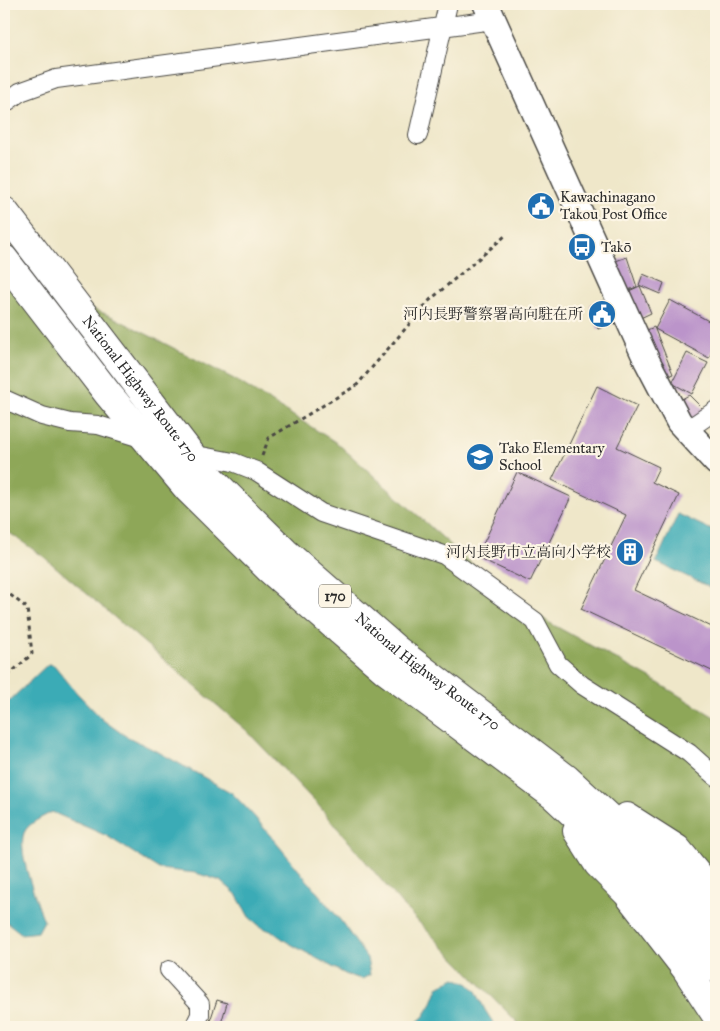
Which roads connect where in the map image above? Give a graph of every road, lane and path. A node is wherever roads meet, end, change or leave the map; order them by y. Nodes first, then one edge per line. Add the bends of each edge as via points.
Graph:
1 (448, 4) edge
2 (490, 12) edge
3 (442, 27) junction
4 (4, 104) edge
5 (418, 135) dead end
6 (4, 211) edge
7 (505, 236) dead end
8 (4, 259) edge
9 (4, 399) edge
10 (716, 410) edge
11 (687, 430) junction
12 (147, 440) junction
13 (191, 454) junction
14 (716, 462) edge
15 (256, 471) junction
16 (4, 590) edge
17 (4, 680) edge
18 (716, 777) edge
19 (560, 787) junction
20 (716, 896) edge
21 (716, 931) edge
22 (716, 968) edge
23 (169, 970) dead end
24 (716, 1015) edge
25 (194, 1027) edge

1 - 3 street
2 - 3 street
2 - 11 main road via 647,361 679,422
3 - 4 street via 56,79 20,92
3 - 5 street
6 - 13 highway, National Highway Route 170 / 170
7 - 15 path via 430,300 358,385 270,438
8 - 12 highway, National Highway Route 170 / 170
9 - 12 street via 42,416 98,425
10 - 11 street
11 - 14 main road
12 - 19 highway, National Highway Route 170 / 170 via 188,489 277,577 385,670
13 - 15 street via 233,462
13 - 19 highway, National Highway Route 170 / 170 via 206,474 285,552
15 - 18 street via 321,513 444,555 535,621 558,664 582,685 689,752
16 - 17 path via 26,608 32,654
19 - 20 highway via 677,849
19 - 21 highway, National Highway Route 170 / 170 via 659,864
19 - 22 highway, National Highway Route 170 / 170 via 643,879
19 - 24 highway via 598,864 627,893 686,969
23 - 25 street via 200,1004 200,1015

